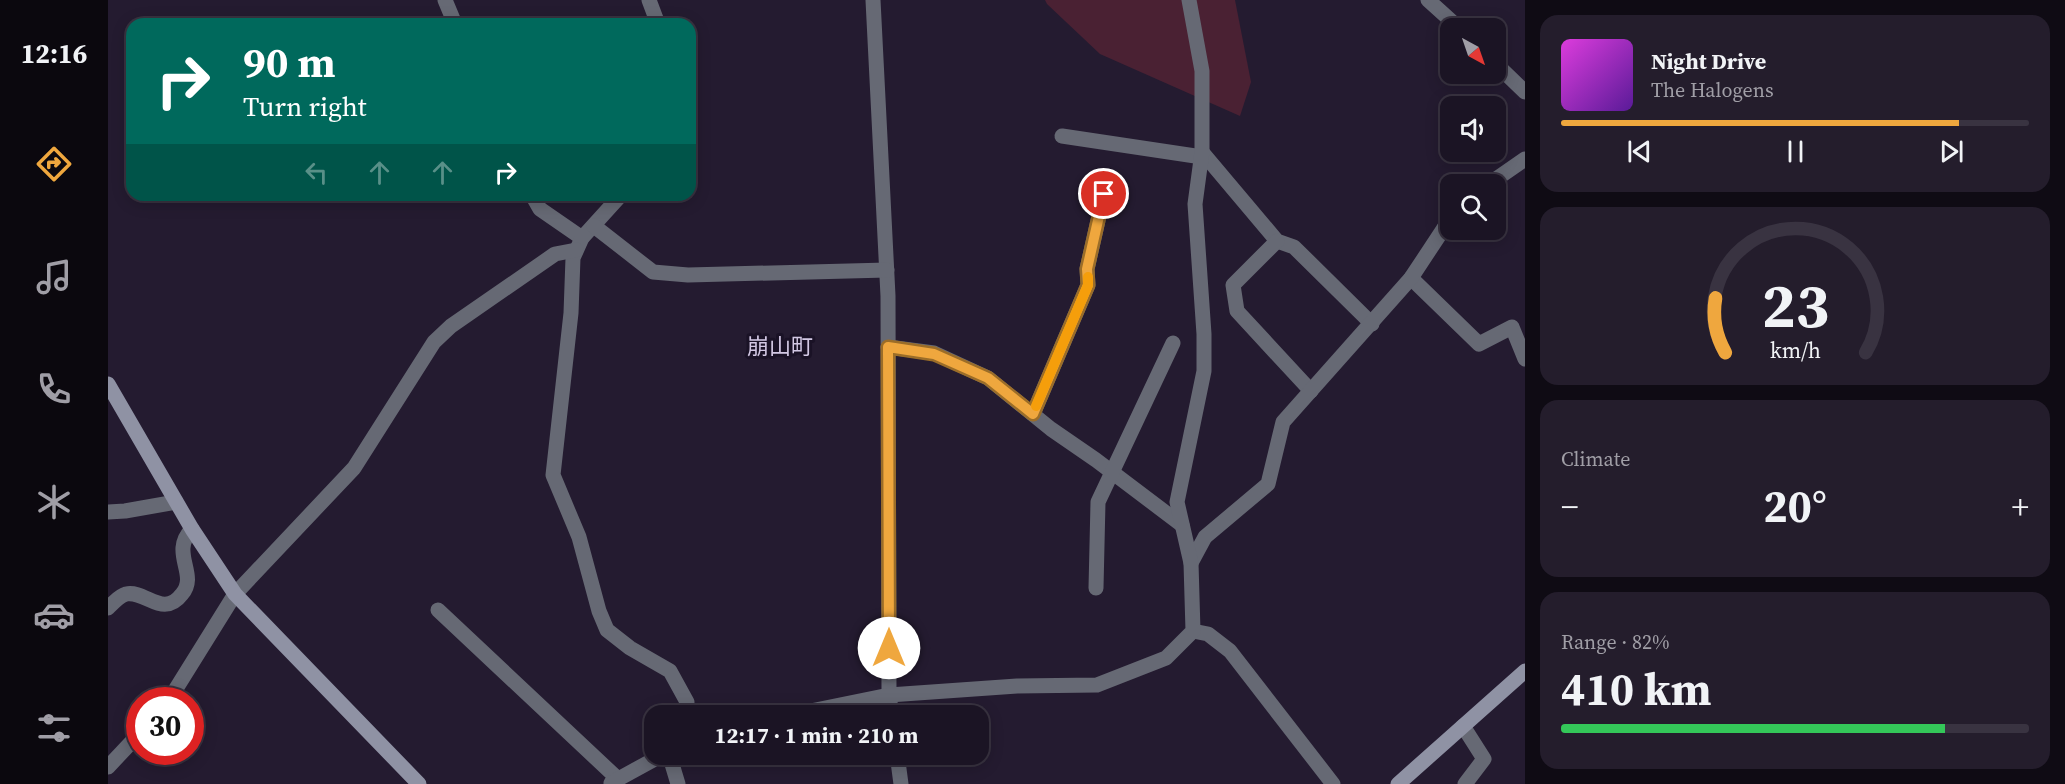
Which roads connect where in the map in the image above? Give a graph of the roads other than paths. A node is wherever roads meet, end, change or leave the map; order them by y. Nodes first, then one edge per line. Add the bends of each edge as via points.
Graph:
1 (445, 0) edge
2 (649, 0) edge
3 (873, 0) edge
4 (1189, 0) edge
5 (1428, 0) edge
6 (452, 18) edge
7 (656, 18) edge
8 (1447, 18) edge
9 (1506, 74) edge
10 (1525, 92) edge
11 (1062, 136) dead end
12 (1202, 154) junction
13 (1525, 159) edge
14 (1503, 174) edge
15 (1104, 194) dead end
16 (536, 201) edge
17 (616, 201) edge
18 (594, 226) junction
19 (1440, 234) edge
20 (1278, 241) junction
21 (579, 244) junction
22 (887, 270) junction
23 (1411, 278) junction
24 (1372, 324) junction
25 (1173, 343) dead end
26 (888, 347) junction
27 (1525, 359) edge
28 (108, 384) edge
29 (1311, 392) junction
30 (1033, 414) junction
31 (1112, 472) junction
32 (176, 502) junction
33 (108, 512) edge
34 (1182, 525) junction
35 (192, 528) junction
36 (1191, 563) junction
37 (1096, 588) dead end
38 (235, 594) junction
39 (108, 608) edge
40 (438, 610) dead end
41 (1193, 631) junction
42 (1525, 670) edge
43 (177, 687) edge
44 (889, 695) junction
45 (686, 705) edge
46 (840, 705) edge
47 (890, 705) edge
48 (1462, 726) junction
49 (126, 748) edge
50 (645, 765) edge
51 (670, 765) edge
52 (898, 765) edge
53 (108, 767) edge
54 (613, 782) edge
55 (419, 784) edge
56 (678, 784) edge
57 (901, 784) edge
58 (1333, 784) edge
59 (1398, 784) edge
60 (1465, 784) edge

1 - 6 street
2 - 7 street
3 - 22 street
4 - 12 street via 1202,71
5 - 8 street
9 - 10 street
11 - 12 street
12 - 20 street
12 - 34 street via 1195,204 1204,371 1177,502
13 - 14 street
15 - 30 street via 1087,269 1088,285
16 - 21 street
17 - 18 street
18 - 21 street
18 - 22 street via 653,272 688,275
19 - 23 street
20 - 24 street via 1294,247
20 - 29 street via 1233,285 1237,310
21 - 38 street via 555,254 434,342 354,468
21 - 45 street via 573,258 571,313 553,476 579,537 607,630 670,671
22 - 26 street
23 - 24 street
23 - 27 street via 1479,344 1512,327
24 - 29 street
25 - 31 street
26 - 30 street via 934,354 988,378
26 - 44 street
28 - 32 street
29 - 36 street via 1283,422 1268,484 1205,537
30 - 31 street
31 - 34 street
31 - 37 street via 1098,502
32 - 33 street
32 - 35 street
34 - 36 street
35 - 38 street
35 - 39 street via 182,545 187,575 183,594 166,604 126,594
36 - 41 street
38 - 43 street
38 - 55 street
40 - 54 street
41 - 44 street via 1166,658 1097,685
41 - 58 street via 1208,634 1230,651
42 - 48 street
44 - 46 street
44 - 47 street
48 - 59 street
48 - 60 street via 1484,759
49 - 53 street
50 - 54 street
51 - 56 street
52 - 57 street

